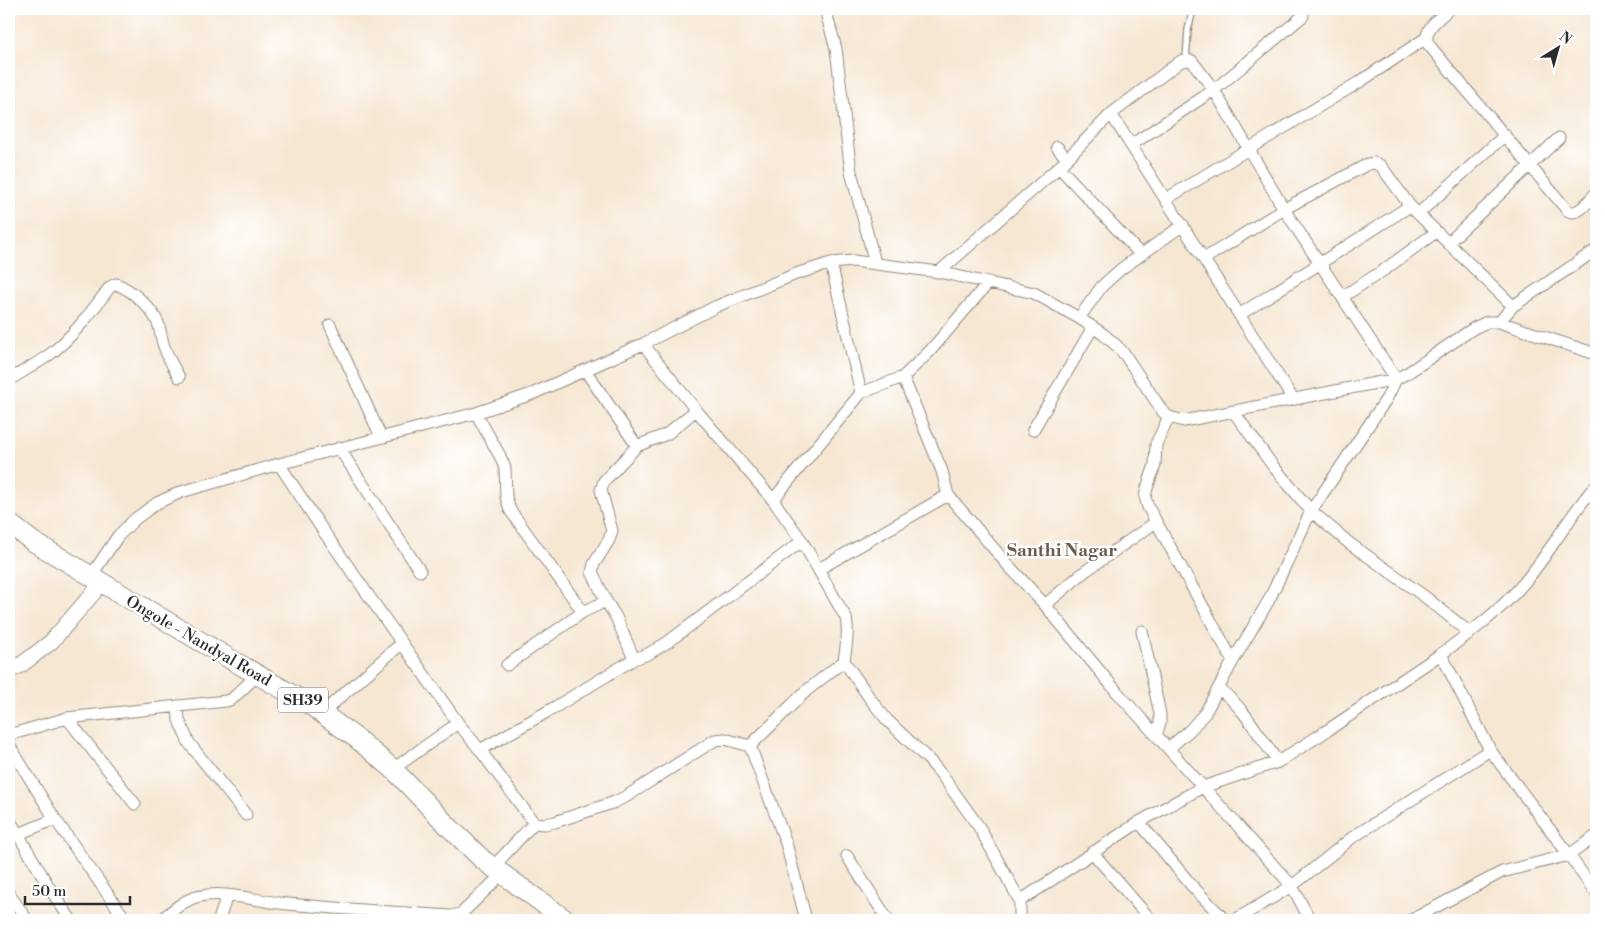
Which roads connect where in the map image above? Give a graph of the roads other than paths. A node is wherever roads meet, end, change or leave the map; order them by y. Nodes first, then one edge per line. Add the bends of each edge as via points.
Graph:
1 (826, 9) edge
2 (1192, 9) edge
3 (1449, 9) edge
4 (1303, 16) dead end
5 (1426, 38) junction
6 (1186, 60) junction
7 (1214, 90) junction
8 (1112, 114) junction
9 (1505, 135) junction
10 (1559, 138) dead end
11 (1131, 145) junction
12 (1057, 147) dead end
13 (1248, 149) junction
14 (1063, 163) junction
15 (1530, 165) junction
16 (1596, 193) edge
17 (1166, 199) junction
18 (1284, 209) junction
19 (1414, 210) junction
20 (1183, 225) junction
21 (1436, 232) junction
22 (1448, 243) junction
23 (1596, 250) edge
24 (1141, 255) junction
25 (1204, 259) junction
26 (831, 263) junction
27 (875, 263) junction
28 (1319, 264) junction
29 (939, 272) junction
30 (989, 282) junction
31 (1342, 297) junction
32 (1513, 306) junction
33 (1239, 315) junction
34 (1079, 318) junction
35 (1499, 322) junction
36 (330, 325) dead end
37 (1093, 328) junction
38 (643, 344) junction
39 (1596, 354) edge
40 (585, 370) junction
41 (903, 376) junction
42 (179, 377) dead end
43 (1396, 379) junction
44 (9, 380) edge
45 (861, 393) junction
46 (1293, 399) junction
47 (696, 410) junction
48 (1233, 411) junction
49 (476, 412) junction
50 (1169, 417) junction
51 (1033, 430) dead end
52 (381, 438) junction
53 (637, 446) junction
54 (339, 448) junction
55 (279, 464) junction
56 (1596, 485) edge
57 (948, 495) junction
58 (773, 500) junction
59 (1311, 511) junction
60 (1156, 522) junction
61 (9, 523) edge
62 (9, 539) edge
63 (802, 541) junction
64 (819, 569) junction
65 (420, 571) dead end
66 (93, 584) junction
67 (606, 601) junction
68 (1045, 605) junction
69 (583, 612) junction
70 (1142, 631) dead end
71 (1470, 633) junction
72 (402, 643) junction
73 (1441, 654) junction
74 (634, 659) junction
75 (844, 661) junction
76 (1233, 661) junction
77 (20, 664) edge
78 (507, 665) dead end
79 (250, 681) junction
80 (1219, 689) junction
81 (178, 706) junction
82 (322, 713) junction
83 (67, 718) junction
84 (458, 723) junction
85 (9, 735) edge
86 (1156, 735) junction
87 (9, 745) edge
88 (750, 746) junction
89 (1169, 748) junction
90 (480, 750) junction
91 (1490, 750) junction
92 (1278, 762) junction
93 (393, 769) junction
94 (1203, 788) junction
95 (135, 804) dead end
96 (246, 815) dead end
97 (9, 819) edge
98 (55, 819) junction
99 (1139, 822) junction
100 (534, 823) junction
101 (13, 836) edge
102 (1596, 836) edge
103 (1092, 852) junction
104 (1569, 855) junction
105 (847, 856) dead end
106 (494, 874) junction
107 (1292, 886) junction
108 (1596, 893) edge
109 (9, 894) edge
110 (227, 895) junction
111 (1020, 900) junction
112 (27, 920) edge
113 (71, 920) edge
114 (126, 920) edge
115 (160, 920) edge
116 (219, 920) edge
117 (549, 920) edge
118 (566, 920) edge
119 (806, 920) edge
120 (888, 920) edge
121 (1020, 920) edge
122 (1151, 920) edge
123 (1225, 920) edge
124 (1234, 920) edge
125 (1310, 920) edge
126 (1411, 920) edge

1 - 27 street via 836,49 851,172
2 - 6 lane
3 - 5 street via 1428,30
4 - 7 street
5 - 9 street
5 - 13 street
6 - 7 street via 1196,65
6 - 8 street
7 - 11 street
7 - 13 street
8 - 11 street
8 - 14 street
9 - 15 street
9 - 19 street
10 - 15 street
11 - 17 street
12 - 14 street
13 - 17 street
13 - 18 street
14 - 24 street
14 - 29 street
15 - 16 street via 1571,212 1583,208
15 - 22 street
17 - 20 street
18 - 19 street via 1375,163 1381,166
18 - 25 street
18 - 28 street
19 - 21 street
19 - 28 street
20 - 24 street
20 - 25 street
21 - 22 street
21 - 31 street
22 - 32 street
23 - 32 street
24 - 34 street via 1102,286
25 - 33 street
26 - 27 street via 853,260
26 - 38 street via 718,306
26 - 45 street
27 - 29 street
28 - 31 street
28 - 33 street
29 - 30 street
30 - 34 street via 1034,293
30 - 41 street via 930,351
31 - 43 street
32 - 35 street
33 - 46 street
34 - 37 street
35 - 39 street
35 - 43 street via 1487,322 1474,328
36 - 52 street
37 - 50 street via 1125,354
37 - 51 street
38 - 40 street
38 - 47 street
40 - 49 street via 532,394
40 - 53 street
41 - 45 street
41 - 57 street via 942,471
42 - 44 street via 165,350 155,316 148,306 116,284 49,355
43 - 46 street
43 - 59 street via 1387,398
45 - 58 street
46 - 48 street
47 - 53 street via 667,434
47 - 58 street
48 - 50 street via 1184,421
48 - 59 street
49 - 52 street
49 - 69 street via 505,468 510,510
50 - 60 street via 1156,444 1155,465 1145,497
52 - 54 street
53 - 67 street via 604,481 601,490 612,531 592,572
54 - 55 street
54 - 65 street
55 - 66 street via 181,492 157,503 118,536
55 - 72 street
56 - 71 street via 1524,584
57 - 64 street
57 - 68 street
58 - 63 street
59 - 71 street
59 - 76 street via 1269,600
60 - 68 street via 1084,572
60 - 76 street
61 - 66 main road, Ongole - Nandyal Road / SH39
62 - 66 main road, Ongole - Nandyal Road / SH39 via 51,566
63 - 64 street
63 - 74 street via 668,642
64 - 75 street via 846,618 848,640
66 - 77 street via 60,633
66 - 79 main road, Ongole - Nandyal Road / SH39
66 - 82 main road, Ongole - Nandyal Road / SH39
67 - 69 street
67 - 74 street
68 - 86 street
69 - 78 street
70 - 86 street via 1160,714
71 - 73 street
72 - 82 street
72 - 84 street
73 - 91 street
73 - 92 street
74 - 90 street
75 - 88 street via 806,691
75 - 111 street via 888,720 941,774 979,827
76 - 80 street
79 - 81 street via 232,699
79 - 106 main road, Ongole - Nandyal Road / SH39 via 344,740 386,778 443,838
80 - 89 street via 1205,714
80 - 92 street via 1248,719
81 - 83 street
81 - 96 street via 179,720 189,743
82 - 93 main road, Ongole - Nandyal Road / SH39
83 - 85 street
83 - 95 street
84 - 90 street
84 - 93 street
86 - 89 street
87 - 98 street
88 - 100 street via 725,739 715,740 615,802 555,822
88 - 119 street via 786,843
89 - 94 street
90 - 100 street
91 - 104 street
91 - 107 street via 1353,837
92 - 94 street
93 - 106 main road, Ongole - Nandyal Road / SH39
94 - 99 street
94 - 107 street
97 - 101 street
98 - 101 street
98 - 114 street
99 - 103 street
99 - 123 street
100 - 106 street
101 - 113 street
102 - 104 street
103 - 111 street
103 - 122 street
104 - 108 street
104 - 126 street via 1502,872
105 - 120 street
106 - 110 street via 466,910 451,916 279,903
106 - 117 main road, Ongole - Nandyal Road / SH39
106 - 118 main road, Ongole - Nandyal Road / SH39
107 - 124 street
107 - 125 street
109 - 112 street
110 - 115 street via 195,897
110 - 116 street
111 - 121 street

